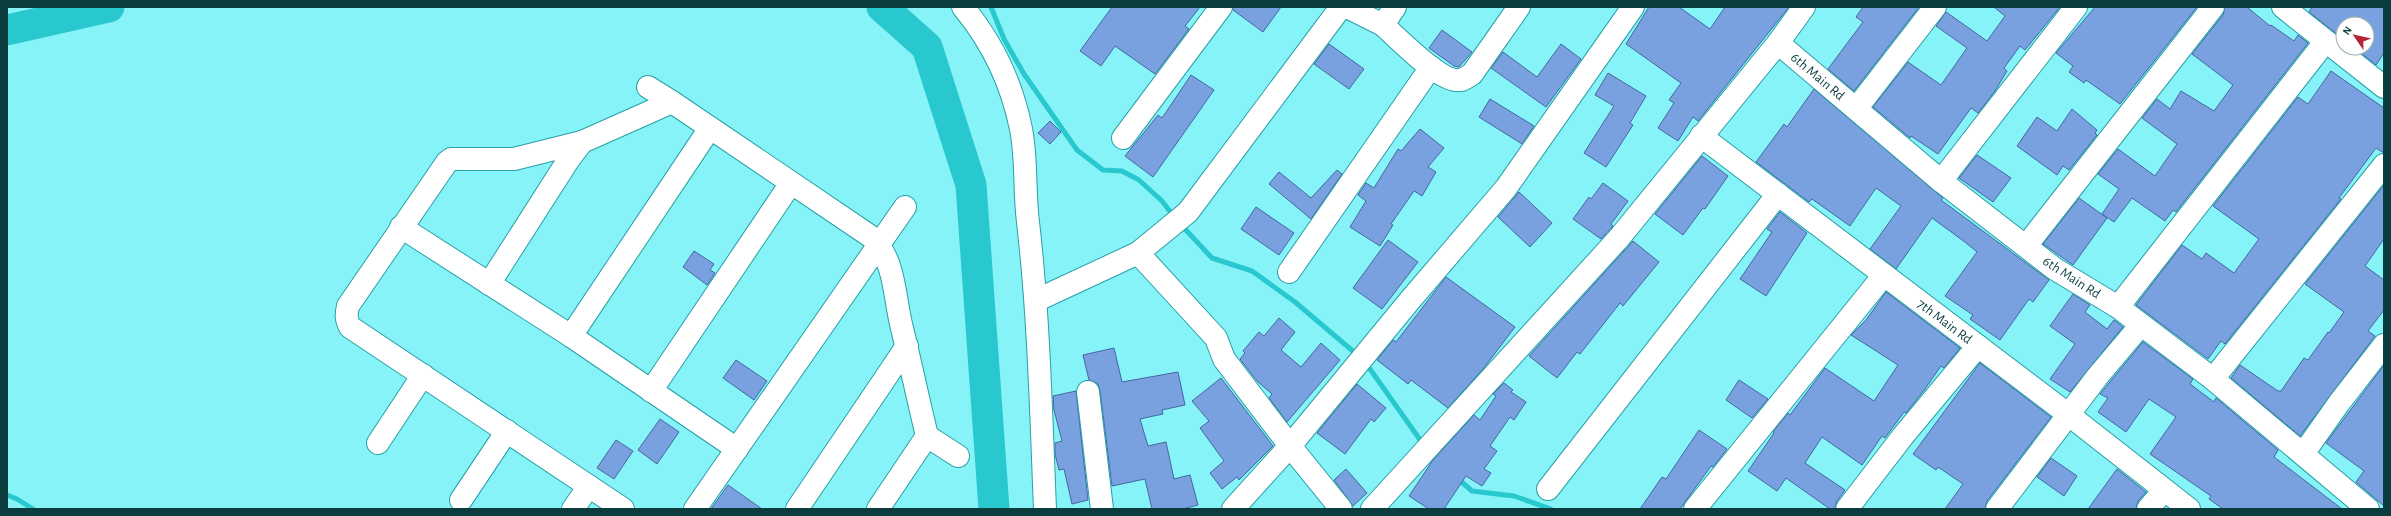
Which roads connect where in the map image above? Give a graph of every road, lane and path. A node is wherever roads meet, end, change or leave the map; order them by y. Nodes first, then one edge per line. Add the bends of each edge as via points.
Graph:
1 (963, 7) edge
2 (1221, 7) edge
3 (1341, 7) edge
4 (1347, 7) edge
5 (1519, 7) edge
6 (1633, 7) edge
7 (1804, 7) edge
8 (1935, 7) edge
9 (2076, 7) edge
10 (2213, 7) edge
11 (2283, 7) edge
12 (1389, 16) edge
13 (1778, 42) junction
14 (2325, 42) junction
15 (1431, 68) junction
16 (2384, 86) edge
17 (648, 87) dead end
18 (672, 102) junction
19 (1856, 109) junction
20 (710, 128) junction
21 (1701, 136) junction
22 (1123, 138) dead end
23 (582, 142) junction
24 (2384, 165) edge
25 (1941, 181) junction
26 (791, 183) junction
27 (1778, 194) junction
28 (905, 207) dead end
29 (401, 227) junction
30 (878, 245) junction
31 (2026, 246) junction
32 (1138, 253) junction
33 (1289, 272) dead end
34 (1884, 274) junction
35 (489, 284) junction
36 (1037, 300) junction
37 (2118, 308) junction
38 (2140, 326) junction
39 (571, 336) junction
40 (2384, 345) edge
41 (907, 346) junction
42 (1978, 346) junction
43 (423, 375) junction
44 (2213, 379) junction
45 (651, 391) junction
46 (1088, 392) dead end
47 (2069, 415) junction
48 (507, 431) junction
49 (927, 436) junction
50 (378, 443) dead end
51 (1290, 446) junction
52 (736, 449) junction
53 (2303, 454) junction
54 (958, 456) dead end
55 (589, 486) junction
56 (1548, 489) dead end
57 (2164, 490) junction
58 (460, 500) dead end
59 (883, 507) edge
60 (573, 509) edge
61 (623, 509) edge
62 (695, 509) edge
63 (797, 509) edge
64 (1045, 509) edge
65 (1102, 509) edge
66 (1233, 509) edge
67 (1341, 509) edge
68 (1372, 509) edge
69 (1696, 509) edge
70 (1847, 509) edge
71 (1997, 509) edge
72 (2148, 509) edge
73 (2189, 509) edge
74 (2368, 509) edge

1 - 36 street via 976,23 1003,69 1021,129 1026,174 1026,207
2 - 22 street
3 - 32 street via 1181,218
4 - 12 street
5 - 15 street via 1472,74 1461,80 1452,79
6 - 51 street via 1506,188
7 - 13 street
8 - 19 street
9 - 25 street
10 - 31 street
11 - 14 street
12 - 15 street
13 - 19 street, 6th Main Rd
13 - 21 street
14 - 16 street
14 - 37 street
15 - 33 street
17 - 18 street
18 - 20 street
18 - 23 street
19 - 25 street, 6th Main Rd
20 - 26 street
20 - 39 street
21 - 27 street, 7th Main Rd
21 - 68 street via 1619,238
23 - 29 street via 514,159 451,159 442,166
23 - 35 street via 568,159
24 - 44 street
25 - 31 street, 6th Main Rd
26 - 30 street via 873,238
26 - 45 street
27 - 34 street, 7th Main Rd
27 - 56 street
28 - 30 street
29 - 35 street
29 - 43 street via 348,306 346,320 350,327
30 - 41 street via 888,261
30 - 52 street
31 - 37 street, 6th Main Rd via 2055,268
32 - 36 street
32 - 51 street via 1216,338 1224,359
34 - 42 street, 7th Main Rd
34 - 69 street
35 - 39 street
36 - 64 street
37 - 38 street, 6th Main Rd
38 - 44 street, 6th Main Rd
38 - 47 street
39 - 45 street
40 - 53 street via 2338,403
41 - 49 street
41 - 63 street
42 - 47 street, 7th Main Rd
42 - 70 street via 1902,436
43 - 48 street
43 - 50 street
44 - 53 street, 6th Main Rd
45 - 52 street
46 - 65 street
47 - 57 street, 7th Main Rd
47 - 71 street
48 - 55 street
48 - 58 street
49 - 54 street
49 - 59 street
51 - 66 street
51 - 67 street
52 - 62 street
53 - 74 street, 6th Main Rd
55 - 60 street
55 - 61 street
57 - 72 street
57 - 73 street, 7th Main Rd

